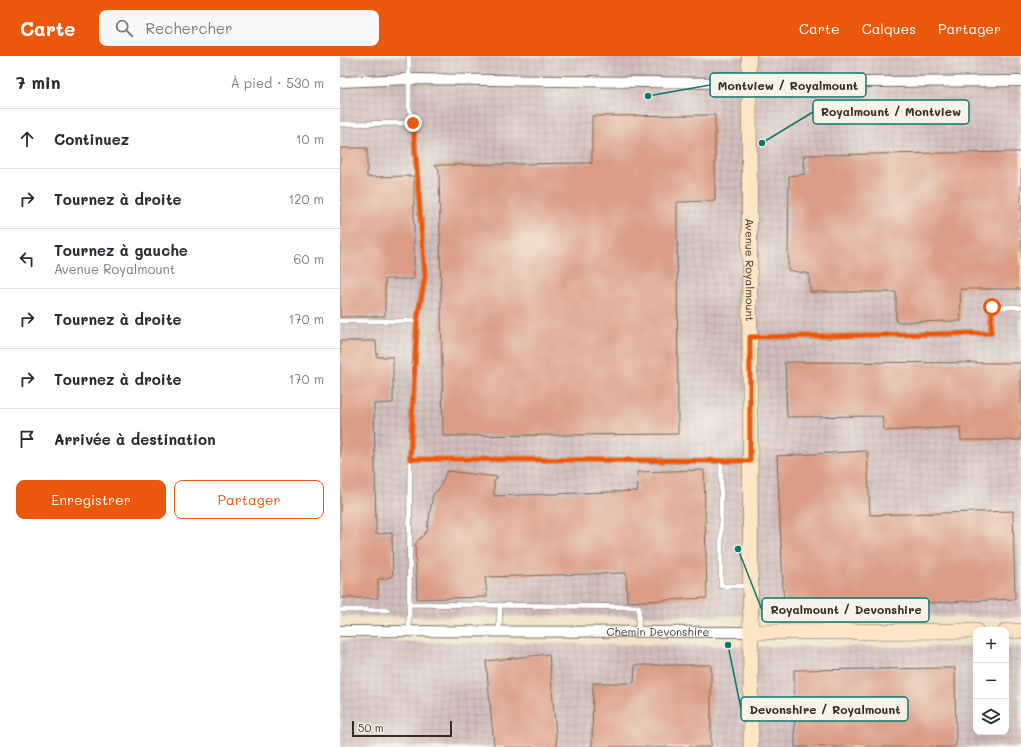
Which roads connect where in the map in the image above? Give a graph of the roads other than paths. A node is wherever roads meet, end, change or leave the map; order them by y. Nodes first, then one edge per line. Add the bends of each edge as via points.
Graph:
1 (409, 56) edge
2 (749, 56) edge
3 (409, 79) junction
4 (1021, 81) edge
5 (340, 82) edge
6 (749, 83) junction
7 (413, 123) junction
8 (340, 124) edge
9 (1021, 307) edge
10 (340, 321) edge
11 (417, 321) junction
12 (750, 337) junction
13 (410, 459) junction
14 (721, 461) junction
15 (750, 461) junction
16 (750, 586) junction
17 (409, 604) junction
18 (500, 605) junction
19 (340, 610) edge
20 (388, 610) dead end
21 (340, 631) edge
22 (409, 631) junction
23 (499, 631) junction
24 (973, 631) edge
25 (1009, 631) edge
26 (1021, 631) edge
27 (638, 632) junction
28 (750, 632) junction
29 (751, 747) edge

1 - 3 lane
2 - 6 street, Avenue Royalmount
3 - 5 street
3 - 6 street
3 - 7 lane via 409,108
4 - 6 street
6 - 12 street, Avenue Royalmount
7 - 8 lane
7 - 11 lane via 425,276
9 - 12 lane via 992,307 991,333
10 - 11 lane
11 - 13 lane
12 - 15 street, Avenue Royalmount
13 - 14 lane
13 - 17 lane
14 - 15 lane
14 - 16 lane via 721,586
15 - 16 street, Avenue Royalmount
16 - 28 street, Avenue Royalmount
17 - 18 lane
17 - 22 lane
18 - 23 lane
18 - 27 lane via 639,607
19 - 20 lane
21 - 22 street, Chemin Devonshire
22 - 23 street, Chemin Devonshire
23 - 27 street, Chemin Devonshire
24 - 28 street, Chemin Devonshire
25 - 26 street
27 - 28 street, Chemin Devonshire
28 - 29 street, Avenue Royalmount

